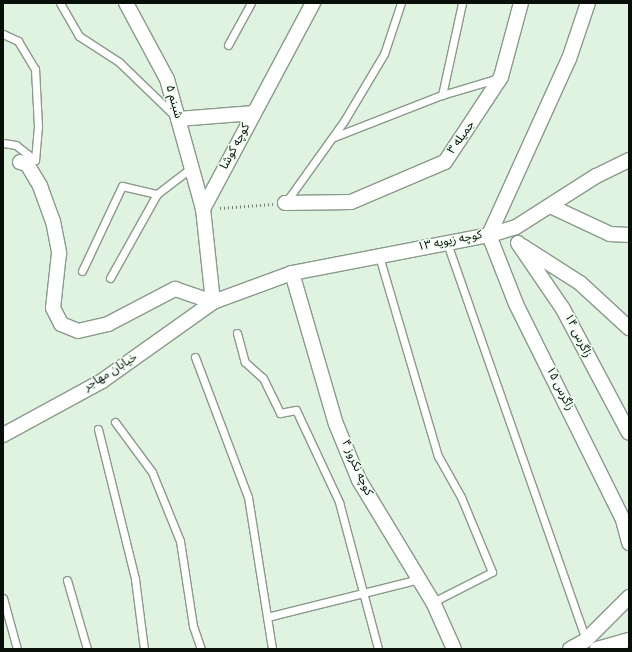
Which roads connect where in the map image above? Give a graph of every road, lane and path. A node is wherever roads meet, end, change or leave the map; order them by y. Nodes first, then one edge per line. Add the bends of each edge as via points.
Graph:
1 (60, 3) edge
2 (126, 3) edge
3 (251, 3) edge
4 (313, 3) edge
5 (401, 3) edge
6 (462, 3) edge
7 (521, 3) edge
8 (588, 3) edge
9 (3, 34) edge
10 (228, 45) dead end
11 (501, 77) junction
12 (442, 95) junction
13 (254, 112) junction
14 (178, 119) junction
15 (333, 137) junction
16 (3, 143) edge
17 (629, 160) edge
18 (20, 162) dead end
19 (191, 168) junction
20 (157, 194) junction
21 (285, 203) junction
22 (550, 206) junction
23 (203, 209) junction
24 (508, 229) junction
25 (629, 234) edge
26 (489, 235) junction
27 (447, 243) junction
28 (518, 243) junction
29 (379, 256) junction
30 (82, 271) dead end
31 (292, 273) junction
32 (110, 278) dead end
33 (213, 302) junction
34 (629, 328) edge
35 (237, 333) dead end
36 (195, 357) dead end
37 (115, 422) dead end
38 (98, 429) dead end
39 (629, 433) edge
40 (3, 435) edge
41 (626, 519) edge
42 (629, 543) edge
43 (419, 579) junction
44 (67, 580) dead end
45 (366, 594) junction
46 (629, 597) edge
47 (3, 598) edge
48 (433, 602) junction
49 (267, 617) junction
50 (586, 640) junction
51 (629, 640) edge
52 (17, 649) edge
53 (87, 649) edge
54 (144, 649) edge
55 (201, 649) edge
56 (272, 649) edge
57 (378, 649) edge
58 (454, 649) edge
59 (570, 649) edge
60 (597, 649) edge

1 - 14 lane via 79,36 119,62
2 - 14 street, شبنم ۵ via 167,79
3 - 10 lane
4 - 13 street, کوچه کوشا
5 - 15 lane via 384,54
6 - 12 lane
7 - 11 street, جمیله ۳
8 - 26 street, کوچه زیویه ۱۳ via 569,59
9 - 16 lane via 18,41 34,69 38,126 34,160 16,145
11 - 12 lane
11 - 21 street, جمیله ۳ via 445,162 351,202
12 - 15 lane
13 - 14 street
13 - 23 street, کوچه کوشا
14 - 19 street, شبنم ۵
15 - 21 lane
17 - 22 street via 596,176
18 - 33 street via 27,164 40,186 53,220 59,253 53,308 61,324 78,331 108,324 175,289
19 - 20 lane
19 - 23 street, شبنم ۵
20 - 30 lane via 122,186
20 - 32 lane
21 - 23 path
22 - 24 street
22 - 25 street via 610,234
23 - 33 street
24 - 26 street
24 - 28 street, زاگرس ۱۴
26 - 27 street, کوچه زیویه ۱۳
26 - 41 street, زاگرس ۱۵ via 516,304
27 - 29 street, کوچه زیویه ۱۳
27 - 50 lane
28 - 34 street via 580,283
28 - 39 street, زاگرس ۱۴ via 563,309
29 - 31 street, کوچه زیویه ۱۳
29 - 48 lane via 438,456 461,497 492,572
31 - 33 street, کوچه زیویه ۱۳
31 - 43 street, کوچه نکروز ۴ via 336,424 360,480
33 - 40 street, خیابان مهاجر via 102,381
35 - 45 lane via 245,362 263,378 280,413 296,410 339,502 353,562
36 - 49 lane via 248,497
37 - 55 lane via 152,472 180,541 193,626
38 - 54 lane via 135,579
41 - 42 street, زاگرس ۱۵
43 - 45 lane
43 - 48 street, کوچه نکروز ۴
44 - 53 lane
45 - 49 lane
45 - 57 lane
46 - 50 street
47 - 52 lane
48 - 58 street, کوچه نکروز ۴
49 - 56 lane
50 - 59 street
51 - 60 street

